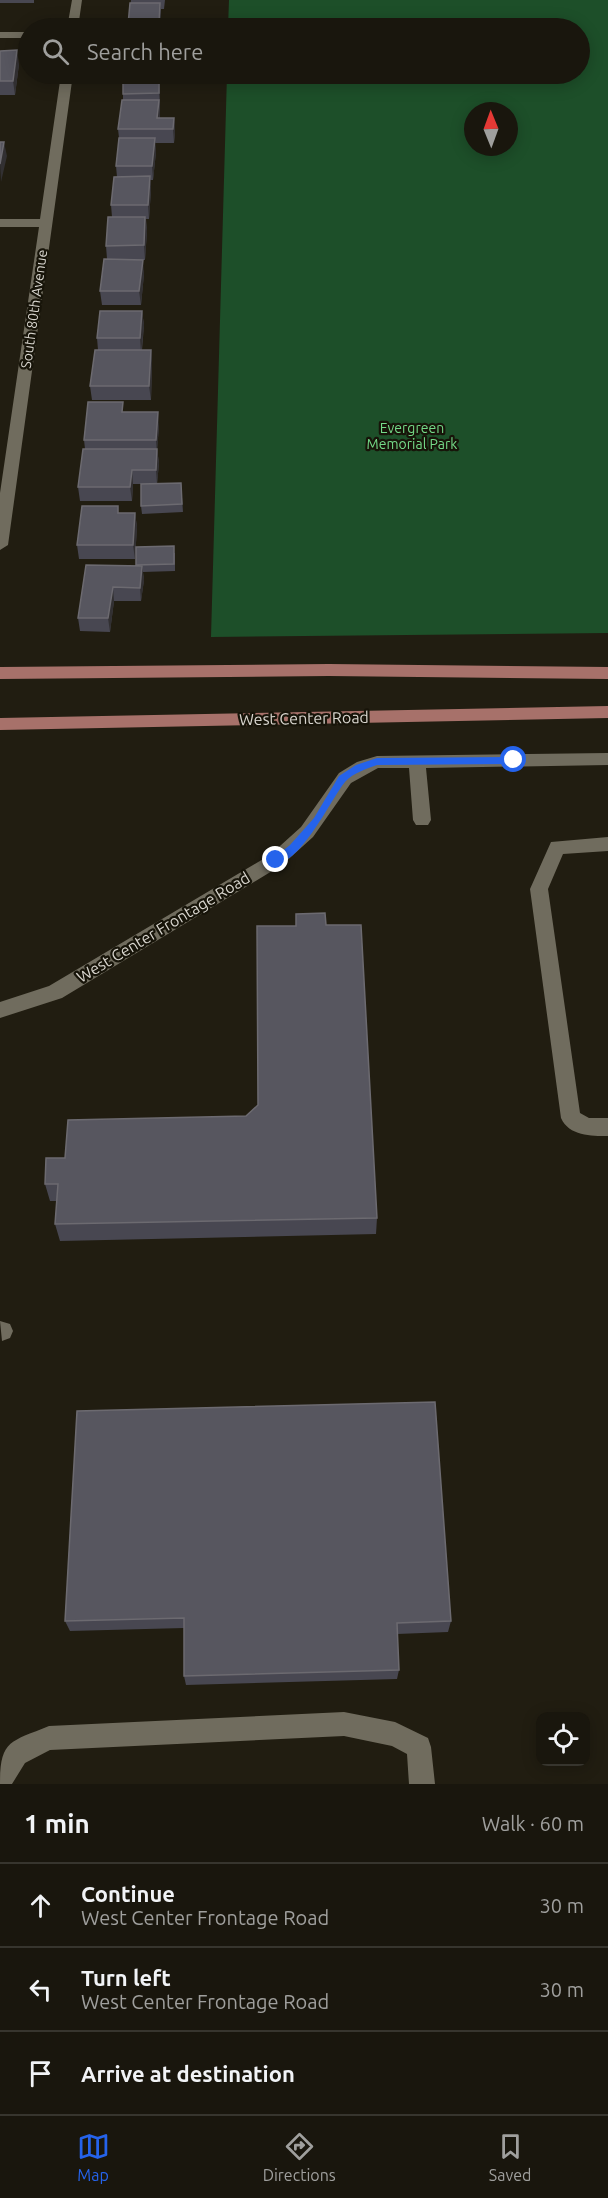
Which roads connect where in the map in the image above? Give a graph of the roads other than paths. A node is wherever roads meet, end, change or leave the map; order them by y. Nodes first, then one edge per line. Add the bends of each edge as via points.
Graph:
1 (77, 0) edge
2 (74, 18) edge
3 (0, 35) edge
4 (18, 35) edge
5 (66, 84) edge
6 (0, 223) edge
7 (46, 223) junction
8 (6, 468) edge
9 (0, 545) edge
10 (608, 672) edge
11 (0, 673) edge
12 (608, 712) edge
13 (0, 724) edge
14 (608, 759) edge
15 (417, 761) junction
16 (422, 820) dead end
17 (608, 844) edge
18 (0, 1010) edge
19 (608, 1127) edge
20 (0, 1780) edge
21 (422, 1784) edge

1 - 2 street
3 - 4 street
5 - 7 street, South 80th Avenue
6 - 7 street
7 - 8 street, South 80th Avenue
8 - 9 street, South 80th Avenue
10 - 11 main road
12 - 13 main road, West Center Road
14 - 15 street, West Center Frontage Road
15 - 16 street
15 - 18 street, West Center Frontage Road via 377,762 359,767 342,778 317,820 294,848 55,992
17 - 19 street via 557,847 539,889 571,1118 586,1127
20 - 21 street via 16,1754 49,1738 344,1724 395,1734 419,1747

